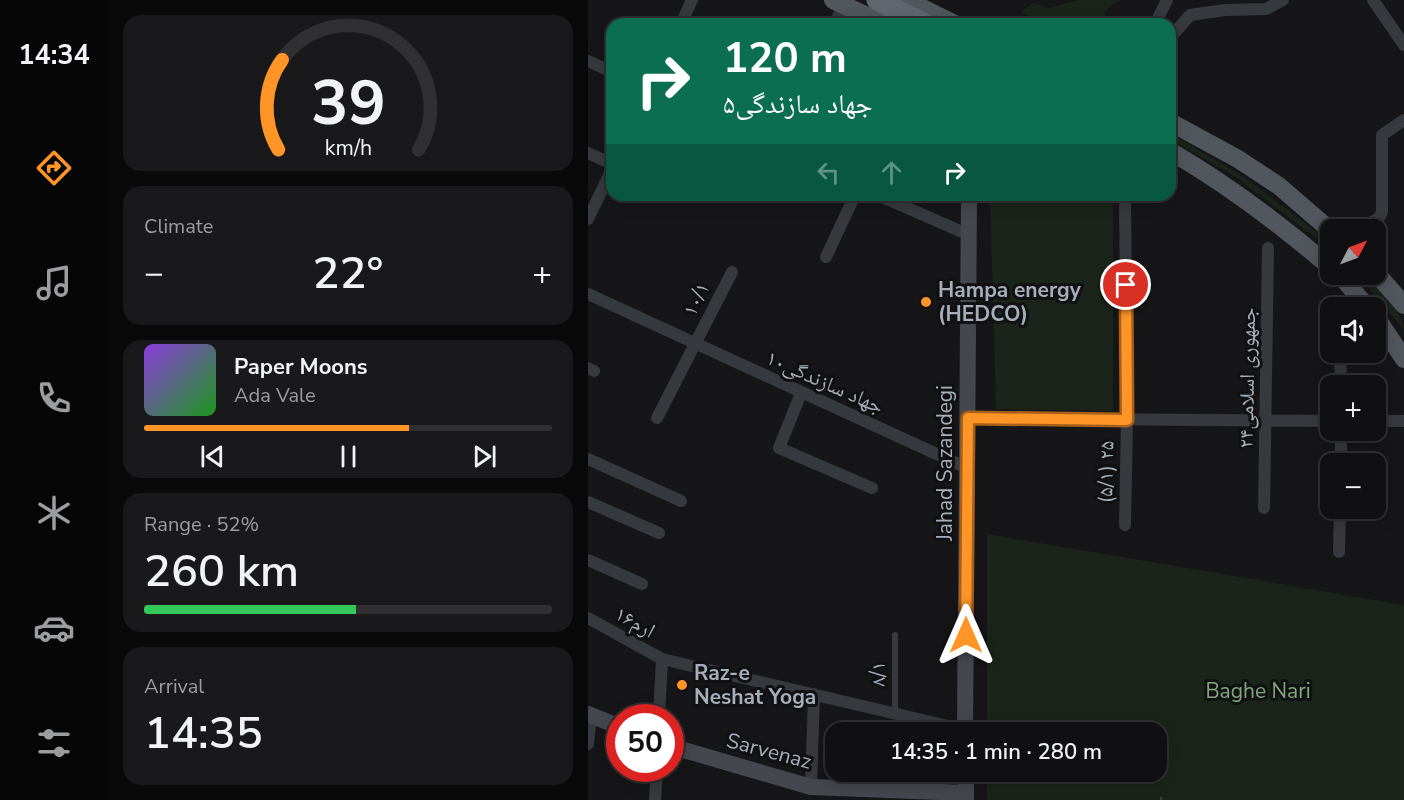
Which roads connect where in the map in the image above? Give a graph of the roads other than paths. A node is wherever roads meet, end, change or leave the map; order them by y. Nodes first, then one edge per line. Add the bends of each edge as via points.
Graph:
1 (692, 0) edge
2 (877, 0) edge
3 (906, 0) edge
4 (1167, 0) edge
5 (1283, 0) edge
6 (1373, 0) edge
7 (838, 2) edge
8 (684, 18) edge
9 (836, 18) edge
10 (871, 18) edge
11 (913, 18) edge
12 (943, 18) edge
13 (1158, 18) edge
14 (1176, 31) edge
15 (1404, 45) edge
16 (588, 61) edge
17 (606, 69) edge
18 (1404, 120) edge
19 (1176, 125) edge
20 (588, 153) edge
21 (1176, 155) edge
22 (606, 161) edge
23 (606, 182) edge
24 (852, 201) edge
25 (892, 201) edge
26 (969, 201) edge
27 (1125, 201) edge
28 (588, 219) edge
29 (1377, 219) edge
30 (1320, 221) edge
31 (969, 235) junction
32 (1268, 248) dead end
33 (826, 257) dead end
34 (1320, 258) edge
35 (732, 272) dead end
36 (1386, 284) edge
37 (1348, 285) edge
38 (588, 294) edge
39 (1359, 297) edge
40 (1404, 305) edge
41 (1386, 332) edge
42 (696, 344) junction
43 (1404, 359) edge
44 (801, 393) junction
45 (657, 418) dead end
46 (968, 418) junction
47 (1127, 420) junction
48 (1267, 421) junction
49 (1320, 421) edge
50 (1386, 421) edge
51 (1404, 421) edge
52 (588, 459) edge
53 (967, 468) junction
54 (872, 488) dead end
55 (681, 501) dead end
56 (588, 502) edge
57 (1264, 508) dead end
58 (1340, 519) edge
59 (1125, 525) dead end
60 (659, 532) dead end
61 (1339, 552) dead end
62 (588, 560) edge
63 (642, 584) dead end
64 (588, 618) edge
65 (895, 635) dead end
66 (662, 659) junction
67 (814, 694) junction
68 (660, 704) edge
69 (895, 713) junction
70 (589, 714) edge
71 (606, 721) edge
72 (930, 722) edge
73 (965, 722) edge
74 (588, 744) edge
75 (684, 750) edge
76 (656, 782) edge
77 (811, 787) junction
78 (966, 796) edge
79 (655, 800) edge

1 - 8 street
2 - 11 highway
3 - 12 main road
4 - 13 street
5 - 14 street via 1266,9 1190,15
6 - 15 street
7 - 9 street
7 - 10 main road
16 - 17 street
18 - 29 street via 1382,135 1382,212
19 - 30 main road via 1279,186
20 - 22 street
21 - 34 main road via 1274,218
23 - 28 street
24 - 33 street
25 - 31 street
26 - 31 main road, Jahad Sazandegi
27 - 47 street, (۵/۱) ۲۵
31 - 46 main road, Jahad Sazandegi
32 - 48 street, جمهوری اسلامی۲۴
35 - 42 street, ۱۰/۱
36 - 40 main road
37 - 39 main road
38 - 42 street, جهاد سازندگی۱۰
41 - 43 main road
42 - 44 street, جهاد سازندگی۱۰
42 - 45 street, ۱۰/۱
44 - 53 street, جهاد سازندگی۱۰
44 - 54 street via 778,448
46 - 47 street
46 - 53 main road, Jahad Sazandegi
47 - 48 street
47 - 59 street, (۵/۱) ۲۵
48 - 49 street
48 - 57 street, جمهوری اسلامی۲۴
50 - 51 street
52 - 55 street
53 - 73 main road, Jahad Sazandegi
56 - 60 street
58 - 61 street
62 - 63 street
64 - 66 street, ارم۱۶
65 - 69 lane, ۸/۱
66 - 67 street, ارم۱۶
66 - 68 street
67 - 69 street, ارم۱۶
67 - 77 street
69 - 72 street, ارم۱۶
70 - 71 main road
70 - 74 street
75 - 77 main road, Sarvenaz
76 - 79 street
77 - 78 main road, Sarvenaz

